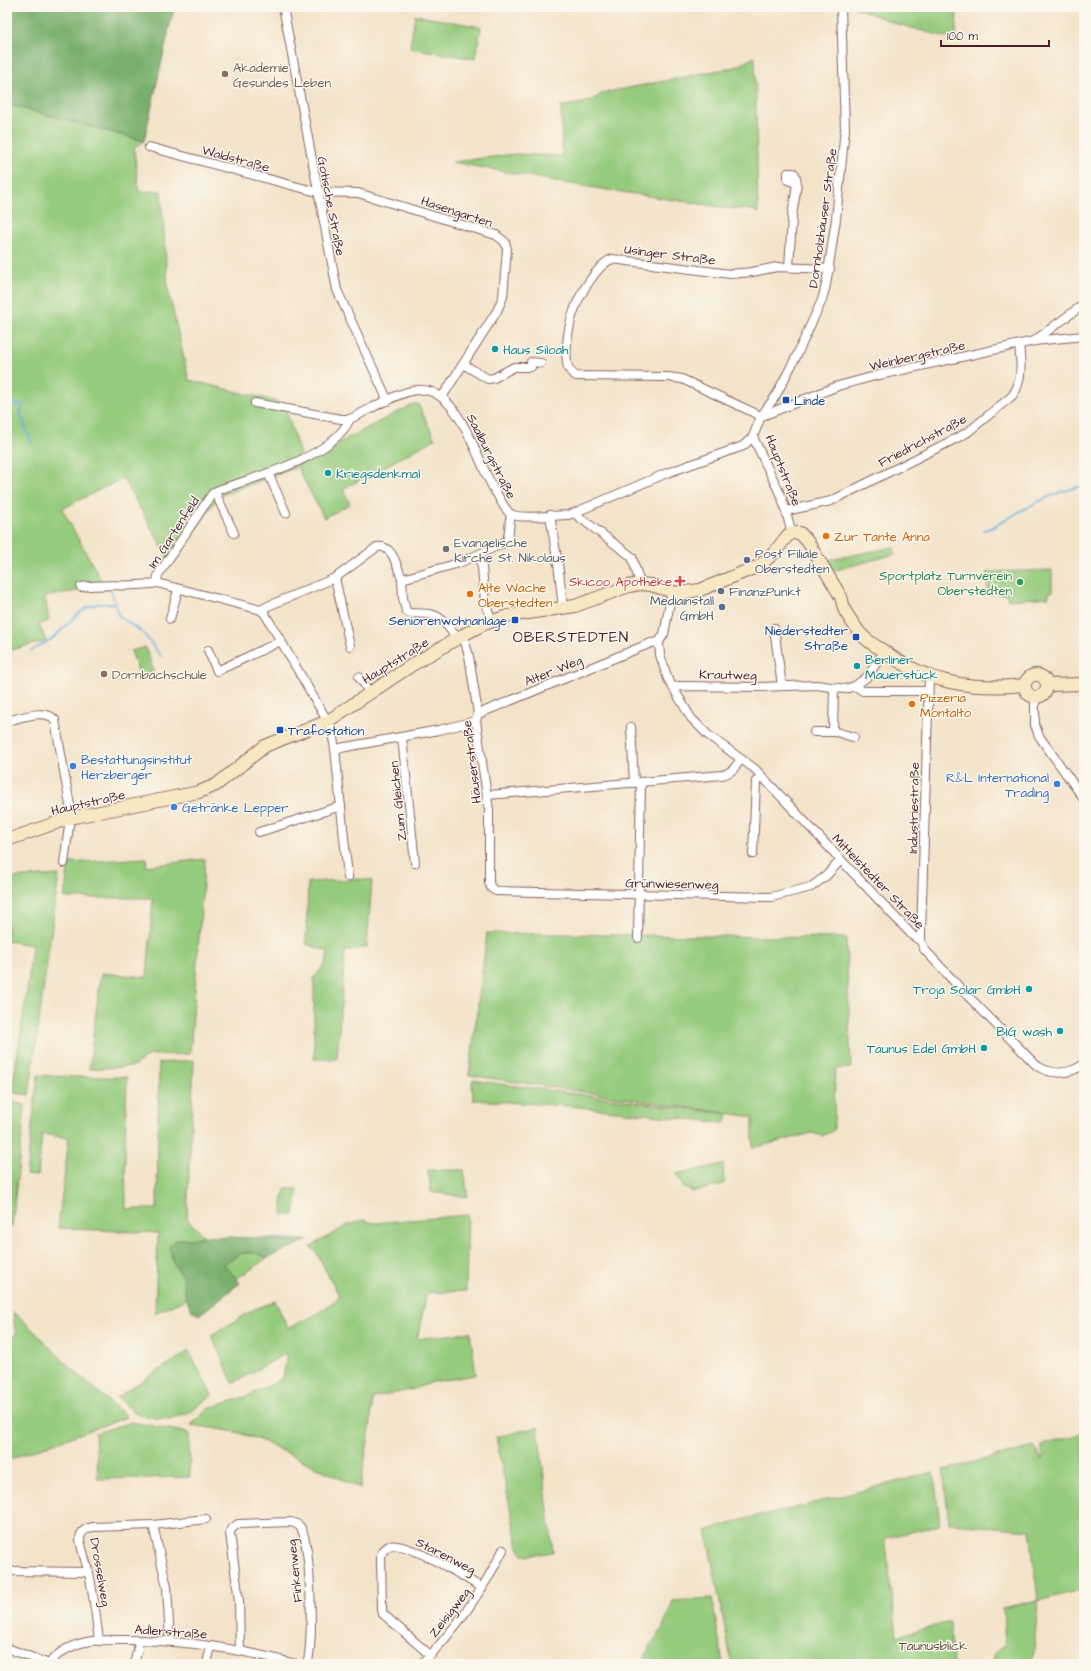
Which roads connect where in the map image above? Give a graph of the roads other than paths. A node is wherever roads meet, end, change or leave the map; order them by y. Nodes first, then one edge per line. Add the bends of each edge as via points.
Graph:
1 (283, 7) edge
2 (841, 7) edge
3 (149, 147) dead end
4 (796, 183) dead end
5 (317, 192) junction
6 (789, 268) junction
7 (830, 269) junction
8 (1084, 304) edge
9 (1084, 336) edge
10 (1034, 342) junction
11 (1020, 345) junction
12 (541, 363) dead end
13 (463, 364) junction
14 (442, 397) junction
15 (388, 401) junction
16 (255, 403) dead end
17 (761, 416) junction
18 (350, 419) junction
19 (753, 437) junction
20 (268, 473) junction
21 (215, 492) junction
22 (786, 511) junction
23 (574, 513) junction
24 (286, 514) dead end
25 (511, 514) junction
26 (550, 515) junction
27 (234, 533) dead end
28 (792, 533) junction
29 (478, 555) junction
30 (336, 578) junction
31 (402, 579) junction
32 (157, 583) junction
33 (640, 584) junction
34 (81, 587) dead end
35 (178, 590) junction
36 (672, 592) junction
37 (563, 608) junction
38 (261, 610) junction
39 (170, 619) dead end
40 (492, 621) junction
41 (774, 628) dead end
42 (460, 636) junction
43 (281, 641) junction
44 (659, 642) junction
45 (350, 646) dead end
46 (208, 650) dead end
47 (884, 652) junction
48 (359, 677) dead end
49 (929, 677) junction
50 (1084, 684) edge
51 (1025, 685) junction
52 (1047, 685) junction
53 (782, 686) junction
54 (856, 686) junction
55 (673, 688) junction
56 (834, 688) junction
57 (928, 691) junction
58 (370, 692) junction
59 (1035, 697) junction
60 (477, 717) junction
61 (7, 721) edge
62 (328, 721) junction
63 (631, 727) dead end
64 (814, 732) dead end
65 (833, 732) junction
66 (854, 737) dead end
67 (402, 738) junction
68 (335, 750) junction
69 (741, 759) junction
70 (761, 776) junction
71 (638, 783) junction
72 (488, 795) junction
73 (1084, 799) edge
74 (341, 806) junction
75 (70, 818) junction
76 (259, 832) dead end
77 (7, 840) edge
78 (753, 854) dead end
79 (842, 860) junction
80 (64, 863) dead end
81 (415, 863) dead end
82 (348, 877) dead end
83 (491, 888) joint
84 (639, 894) junction
85 (638, 938) dead end
86 (921, 941) junction
87 (1084, 1064) edge
88 (206, 1519) dead end
89 (153, 1525) junction
90 (503, 1550) dead end
91 (7, 1571) edge
92 (89, 1572) junction
93 (482, 1588) junction
94 (139, 1640) junction
95 (99, 1641) junction
96 (170, 1641) junction
97 (211, 1646) junction
98 (7, 1648) edge
99 (240, 1651) junction
100 (430, 1655) junction
101 (49, 1664) edge
102 (134, 1664) edge
103 (207, 1664) edge
104 (296, 1664) edge
105 (307, 1664) edge
106 (422, 1664) edge

1 - 5 street, Gotische Straße
2 - 7 street, Dornholzhäuser Straße via 845,129
3 - 5 street, Waldstraße
4 - 6 street
5 - 13 street, Hasengarten via 358,193 496,235 505,242 507,249 503,297 497,311
5 - 15 street, Gotische Straße via 337,290
6 - 7 street, Usinger Straße
6 - 17 street, Usinger Straße via 730,274 612,259 604,263 584,290 571,319 567,363 576,376 682,378
7 - 17 street, Dornholzhäuser Straße via 822,300 796,358 775,397
8 - 10 street
9 - 10 street, Weinbergstraße
10 - 11 street, Weinbergstraße
11 - 17 street, Weinbergstraße via 849,383
11 - 22 street, Friedrichstraße via 1019,381 1016,391 968,432 831,501
12 - 13 street via 531,362 531,367 514,367 491,379
13 - 14 street, Hasengarten
14 - 15 street via 418,390
14 - 25 street, Saalburgstraße via 459,417 491,485
15 - 18 street
16 - 18 street
17 - 19 street, Hauptstraße
18 - 20 street, Im Gartenfeld via 329,445
19 - 22 street, Hauptstraße
19 - 23 street, Saalburgstraße via 743,446 667,473
20 - 21 street, Im Gartenfeld
20 - 24 street
21 - 27 street, Im Gartenfeld
21 - 32 street, Im Gartenfeld via 209,497 158,576
22 - 28 street, Hauptstraße
23 - 26 street, Saalburgstraße
23 - 33 street via 633,560
25 - 26 street, Saalburgstraße
25 - 29 street via 506,542
26 - 37 street
28 - 36 street, Hauptstraße via 784,538 767,560 752,570 700,590
28 - 47 street via 800,534 808,542 844,603 844,610 859,632
29 - 31 street via 447,567
29 - 40 street via 482,567 485,603
30 - 31 street via 377,547 383,547 389,550
30 - 38 street
30 - 45 street
31 - 42 street via 406,611 437,615
32 - 34 street, Im Gartenfeld
32 - 35 street
33 - 36 street, Hauptstraße
33 - 37 street, Hauptstraße
35 - 38 street
35 - 39 street
36 - 44 street, Mittelstedter Straße via 664,634
37 - 40 street, Hauptstraße via 508,616
38 - 43 street
40 - 42 street, Hauptstraße
41 - 53 street
42 - 58 street, Hauptstraße
42 - 60 street, Häuserstraße via 469,656
43 - 46 street via 217,671
43 - 62 street
44 - 55 street, Mittelstedter Straße via 664,671
44 - 60 street, Alter Weg
47 - 49 street
47 - 54 street via 867,677
48 - 58 street
49 - 51 street via 984,687
49 - 57 street, Industriestraße
50 - 52 street
51 - 52 street via 1030,676 1037,675 1044,678
51 - 59 street via 1027,693
52 - 59 street via 1044,694
53 - 55 street, Krautweg
53 - 56 street, Krautweg via 817,685
54 - 56 street, Krautweg
54 - 57 street, Krautweg via 863,691
55 - 69 street, Mittelstedter Straße via 695,724
56 - 65 street
57 - 86 street, Industriestraße
58 - 62 street, Hauptstraße
59 - 73 street via 1035,725 1039,736
60 - 67 street, Alter Weg
60 - 72 street, Häuserstraße
61 - 75 street via 43,714 49,714 55,720 71,810
62 - 68 street
62 - 75 street, Hauptstraße via 265,746 206,790
63 - 71 street
64 - 65 street
65 - 66 street
67 - 68 street, Alter Weg
67 - 81 street, Zum Gleichen
68 - 74 street
69 - 70 street, Mittelstedter Straße
69 - 71 street via 728,774
70 - 78 street via 756,781
70 - 79 street, Mittelstedter Straße
71 - 72 street
71 - 84 street
72 - 83 street, Häuserstraße
74 - 76 street
74 - 82 street
75 - 77 street, Hauptstraße
75 - 80 street
79 - 84 street, Grünwiesenweg via 811,887 771,897
79 - 86 street, Mittelstedter Straße via 913,936
83 - 84 street, Grünwiesenweg via 496,891
84 - 85 street
86 - 87 street, Mittelstedter Straße via 924,949 1032,1062 1046,1071 1063,1073
88 - 89 street, Drosselweg
89 - 92 street, Drosselweg via 93,1526 83,1531 80,1538
89 - 96 street via 166,1587
90 - 93 street, Zeisigweg
91 - 92 street
92 - 95 street, Drosselweg
93 - 100 street, Zeisigweg
93 - 100 street, Starenweg via 407,1548 394,1545 382,1551 383,1614
94 - 95 street, Adlerstraße
94 - 96 street, Adlerstraße
94 - 102 street
95 - 101 street, Adlerstraße via 73,1646 60,1653
96 - 97 street, Adlerstraße
97 - 99 street, Adlerstraße
97 - 103 street
98 - 101 street
99 - 104 street, Adlerstraße
99 - 105 street, Finkenweg via 239,1601 231,1529 238,1524 291,1522 302,1530 308,1564 310,1657
100 - 106 street, Zeisigweg

